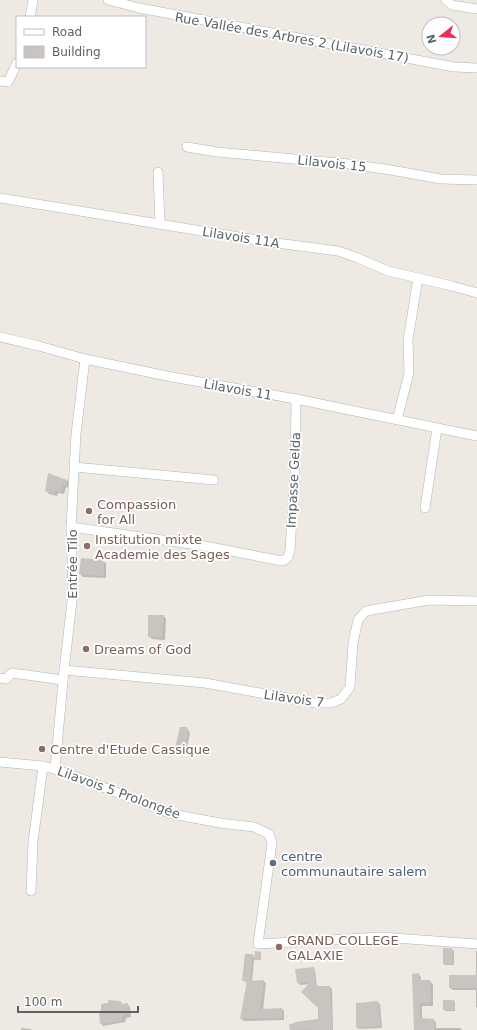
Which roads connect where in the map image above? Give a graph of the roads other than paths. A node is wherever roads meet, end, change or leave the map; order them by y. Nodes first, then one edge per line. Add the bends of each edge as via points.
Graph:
1 (33, 0) edge
2 (108, 0) edge
3 (446, 0) edge
4 (477, 9) edge
5 (30, 16) edge
6 (16, 65) edge
7 (477, 68) edge
8 (0, 81) edge
9 (187, 147) dead end
10 (158, 172) dead end
11 (477, 180) edge
12 (0, 198) edge
13 (160, 224) junction
14 (418, 278) junction
15 (477, 293) edge
16 (0, 337) edge
17 (85, 359) junction
18 (296, 399) junction
19 (397, 420) junction
20 (437, 428) junction
21 (477, 436) edge
22 (74, 467) junction
23 (214, 480) dead end
24 (425, 508) dead end
25 (71, 527) junction
26 (477, 601) edge
27 (64, 670) junction
28 (0, 678) edge
29 (64, 680) junction
30 (0, 762) edge
31 (43, 766) junction
32 (55, 769) junction
33 (31, 891) dead end
34 (477, 944) edge

1 - 5 street
2 - 7 street, Rue Vallée des Arbres 2 (Lilavois 17) via 454,67
3 - 4 street via 452,5
6 - 8 street via 8,82
9 - 11 street, Lilavois 15 via 349,164 441,179
10 - 13 street
12 - 13 street, Lilavois 11A
13 - 14 street, Lilavois 11A via 338,251 388,271
14 - 15 street, Lilavois 11A
14 - 19 street via 408,340 409,373
16 - 17 street, Lilavois 11
17 - 18 street, Lilavois 11
17 - 22 street, Entrée Tilo
18 - 19 street, Lilavois 11
18 - 25 street, Impasse Gelda via 295,472 290,550 286,559
19 - 20 street, Lilavois 11
20 - 21 street, Lilavois 11
20 - 24 street
22 - 23 street
22 - 25 street, Entrée Tilo
25 - 27 street, Entrée Tilo via 73,593
26 - 27 street, Lilavois 7 via 429,600 366,611 358,620 353,644 350,687 341,699 331,703 315,703 205,683
27 - 29 street, Entrée Tilo
28 - 29 street via 6,679 12,673
29 - 32 street, Entrée Tilo
30 - 31 street, Lilavois 5 Prolongée
31 - 32 street, Lilavois 5 Prolongée
31 - 33 street via 33,842
32 - 34 street, Lilavois 5 Prolongée via 172,814 254,827 269,834 272,843 258,944 381,937

